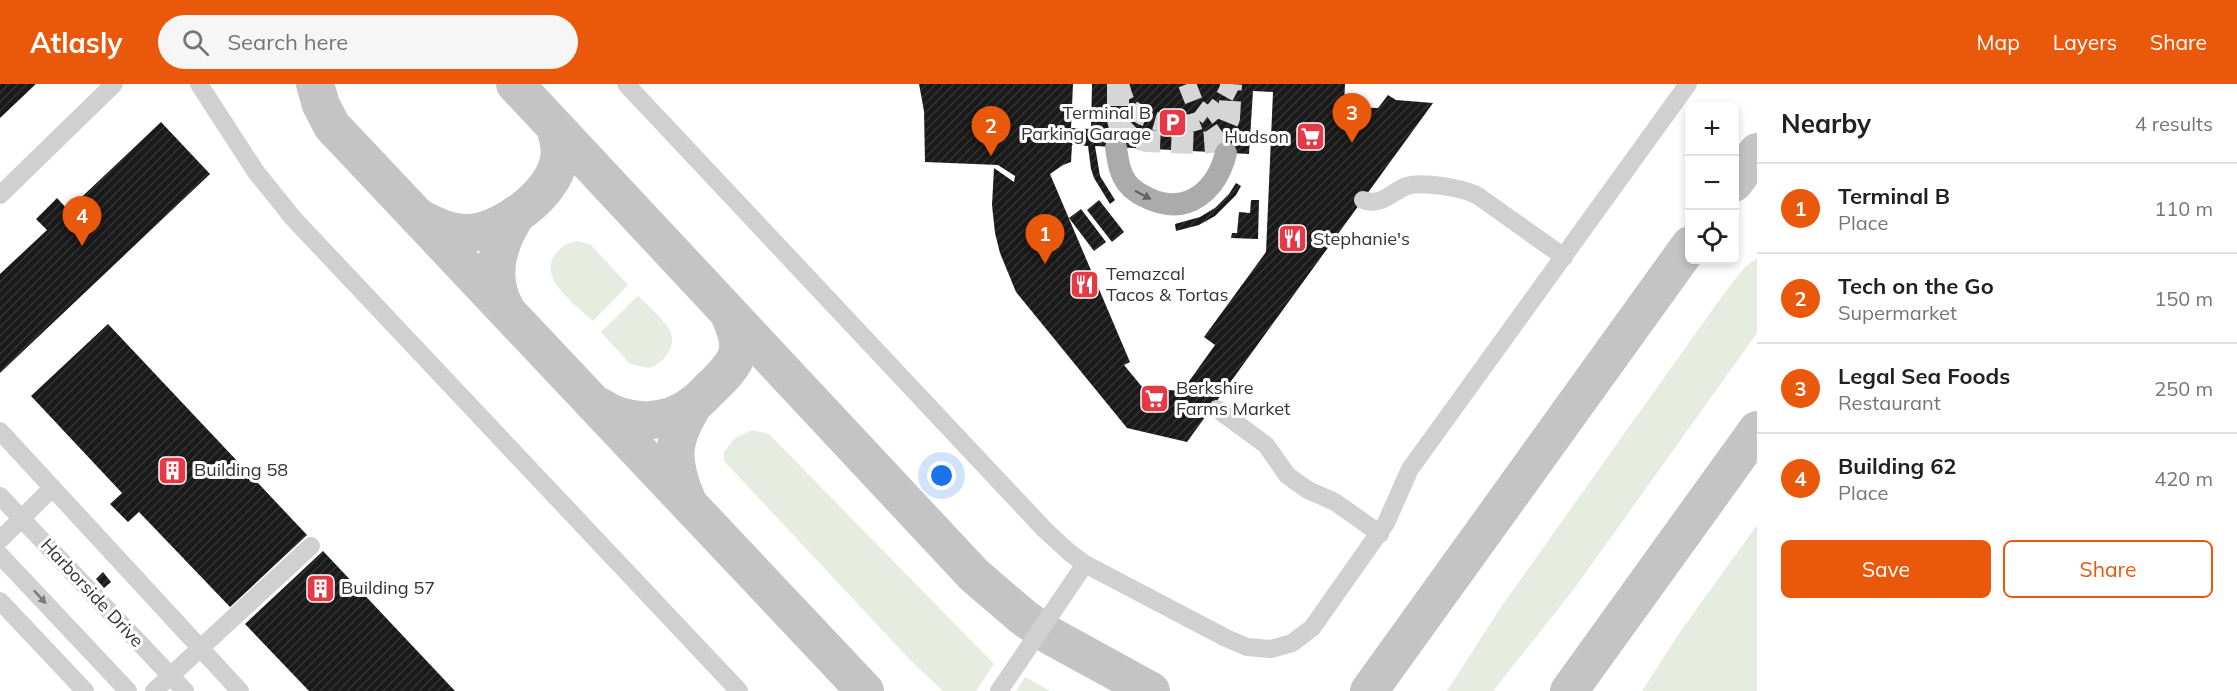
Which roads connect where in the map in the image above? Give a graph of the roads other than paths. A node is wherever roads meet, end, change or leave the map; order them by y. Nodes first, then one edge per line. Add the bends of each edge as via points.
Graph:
1 (114, 84) edge
2 (199, 84) edge
3 (626, 84) edge
4 (1688, 84) edge
5 (1116, 148) dead end
6 (1226, 153) dead end
7 (0, 195) edge
8 (1363, 200) dead end
9 (1564, 257) junction
10 (1217, 409) dead end
11 (0, 431) edge
12 (52, 488) junction
13 (0, 496) edge
14 (22, 519) junction
15 (1380, 534) junction
16 (0, 540) edge
17 (310, 546) dead end
18 (0, 555) edge
19 (1085, 564) junction
20 (0, 600) edge
21 (200, 648) junction
22 (170, 676) junction
23 (85, 691) edge
24 (128, 691) edge
25 (154, 691) edge
26 (184, 691) edge
27 (240, 691) edge
28 (739, 691) edge
29 (999, 691) edge

1 - 7 street
2 - 28 street via 256,172 293,218
3 - 19 street via 1044,529
4 - 9 street
5 -> 6 main road via 1118,165 1127,183 1143,196 1168,204 1190,201 1208,190
8 - 9 street via 1381,201 1410,185 1463,189
9 - 15 street via 1410,470
10 - 15 street via 1266,445 1295,482 1335,502
11 - 12 street
12 - 14 street
12 - 21 street
13 - 14 street, Harborside Drive
14 - 16 street
14 - 22 street, Harborside Drive
15 - 19 street via 1312,628 1292,643 1271,649 1237,644
17 - 21 street
18 -> 24 street
19 - 29 street
20 - 23 street
21 - 22 street
21 - 27 street
22 - 25 street
22 - 26 street, Harborside Drive

